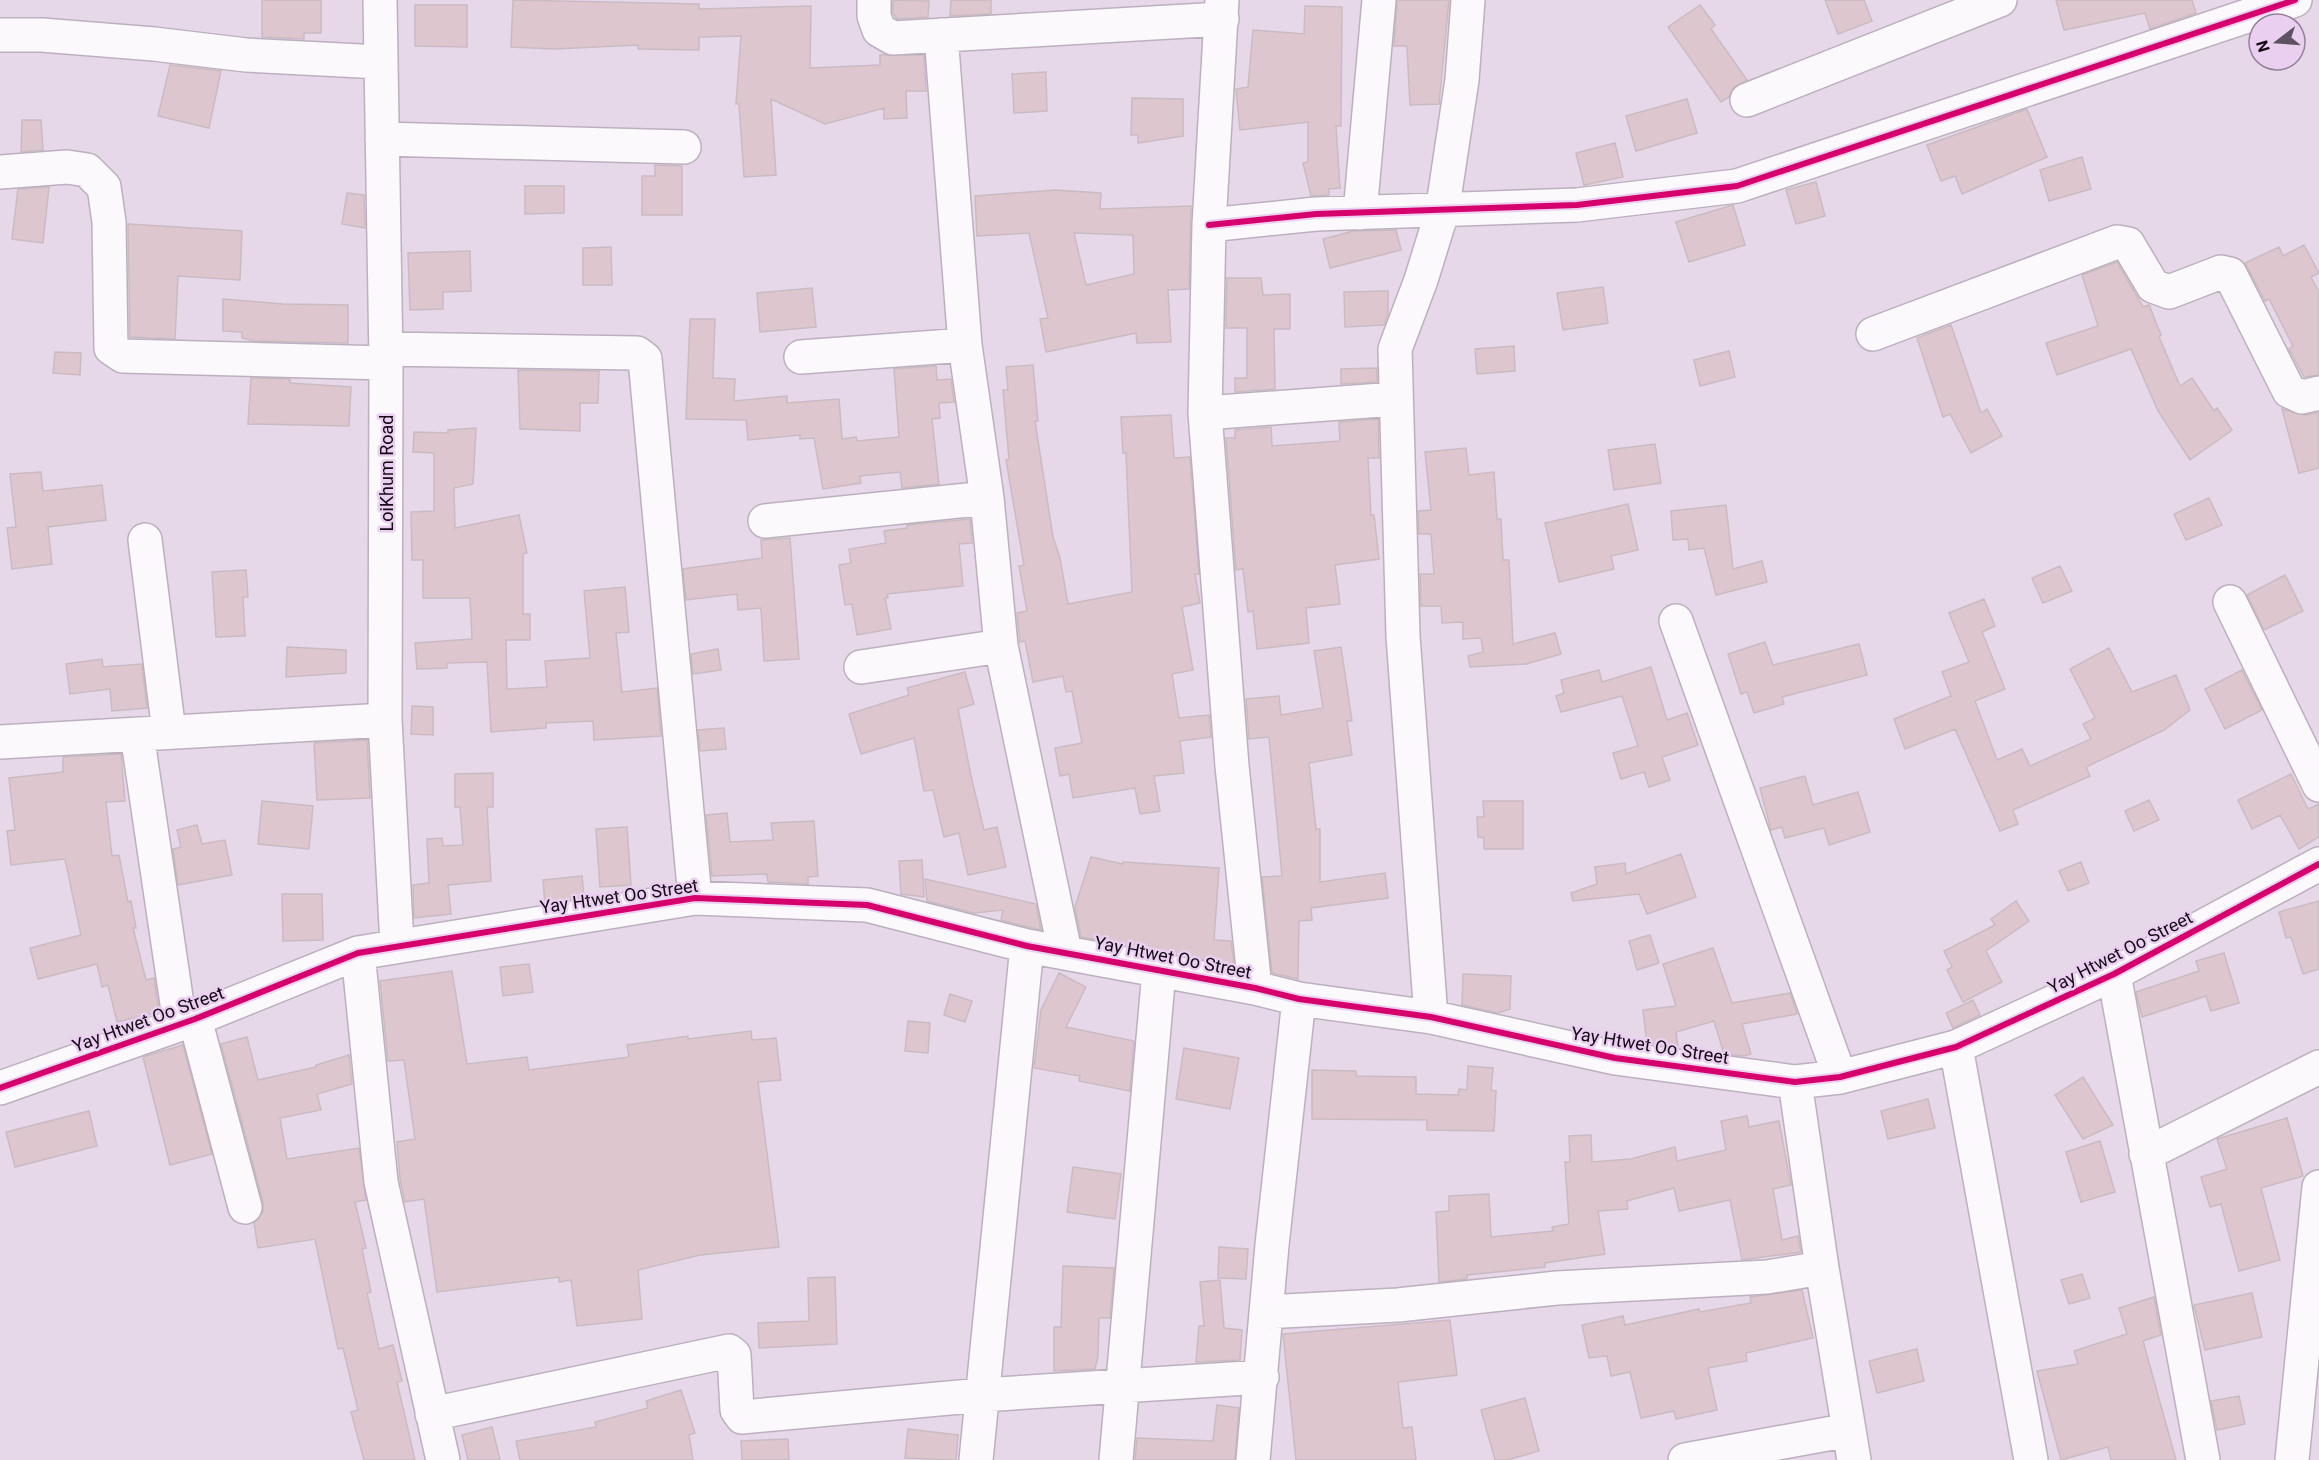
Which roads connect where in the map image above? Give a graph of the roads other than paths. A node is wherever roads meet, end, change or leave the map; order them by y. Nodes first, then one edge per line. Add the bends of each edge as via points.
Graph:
1 (380, 0) edge
2 (874, 0) edge
3 (1379, 0) edge
4 (1468, 0) edge
5 (2000, 0) edge
6 (2295, 0) edge
7 (1222, 10) edge
8 (0, 35) edge
9 (941, 35) junction
10 (380, 62) junction
11 (1747, 100) dead end
12 (382, 139) junction
13 (684, 147) dead end
14 (0, 172) edge
15 (1442, 212) junction
16 (1360, 213) junction
17 (1209, 225) junction
18 (1873, 334) dead end
19 (965, 345) junction
20 (386, 356) junction
21 (801, 357) dead end
22 (2319, 393) edge
23 (1395, 399) junction
24 (1205, 413) junction
25 (987, 498) junction
26 (765, 521) dead end
27 (145, 540) dead end
28 (2230, 602) dead end
29 (1676, 621) dead end
30 (1001, 646) junction
31 (861, 667) dead end
32 (385, 720) junction
33 (153, 733) junction
34 (0, 742) edge
35 (2319, 785) edge
36 (2319, 864) edge
37 (695, 898) junction
38 (397, 945) junction
39 (1027, 946) junction
40 (358, 952) junction
41 (1065, 952) junction
42 (1159, 971) junction
43 (2114, 974) junction
44 (1255, 988) junction
45 (1299, 999) junction
46 (1431, 1017) junction
47 (187, 1022) junction
48 (1956, 1047) junction
49 (2319, 1067) edge
50 (1840, 1077) junction
51 (1795, 1082) junction
52 (0, 1088) edge
53 (2146, 1154) junction
54 (2319, 1187) edge
55 (245, 1207) dead end
56 (1822, 1268) junction
57 (1267, 1312) junction
58 (1262, 1377) junction
59 (1122, 1385) junction
60 (982, 1395) junction
61 (432, 1414) junction
62 (1852, 1445) edge
63 (443, 1460) edge
64 (976, 1460) edge
65 (1116, 1460) edge
66 (1253, 1460) edge
67 (1685, 1460) edge
68 (2031, 1460) edge
69 (2203, 1460) edge
70 (2292, 1460) edge

1 - 10 street, LoiKhum Road
2 - 9 street via 879,30 893,38
3 - 16 street
4 - 15 street via 1462,80
5 - 11 street
6 - 15 street via 1737,186 1577,205
7 - 9 street
7 - 17 street
8 - 10 street
9 - 19 street
10 - 12 street, LoiKhum Road
12 - 13 street
12 - 20 street, LoiKhum Road
14 - 20 street via 87,170 104,187 109,222 111,348 123,356
15 - 16 street
15 - 23 street via 1395,349
16 - 17 street
17 - 24 street
18 - 22 street via 2117,243 2128,244 2153,286 2169,292 2221,272 2230,274 2289,391 2302,397
19 - 21 street
19 - 25 street
20 - 32 street, LoiKhum Road
20 - 37 street via 637,353 645,359
23 - 24 street
23 - 46 street via 1403,636
24 - 44 street via 1231,754
25 - 26 street
25 - 30 street
27 - 33 street
28 - 35 street
29 - 50 street
30 - 31 street
30 - 41 street
32 - 33 street
32 - 38 street, LoiKhum Road
33 - 34 street
33 - 47 street
36 - 43 street, Yay Htwet Oo Street
37 - 38 street, Yay Htwet Oo Street
37 - 39 street, Yay Htwet Oo Street via 867,904
38 - 40 street, Yay Htwet Oo Street
39 - 41 street, Yay Htwet Oo Street
39 - 60 street
40 - 47 street, Yay Htwet Oo Street
40 - 61 street via 381,1182
41 - 42 street, Yay Htwet Oo Street
42 - 44 street, Yay Htwet Oo Street
42 - 59 street
43 - 48 street, Yay Htwet Oo Street
43 - 53 street
44 - 45 street, Yay Htwet Oo Street
45 - 46 street, Yay Htwet Oo Street
45 - 57 street
46 - 51 street, Yay Htwet Oo Street via 1615,1058
47 - 52 street, Yay Htwet Oo Street
47 - 55 street
48 - 50 street, Yay Htwet Oo Street
48 - 68 street
49 - 53 street
50 - 51 street, Yay Htwet Oo Street
51 - 56 street
53 - 69 street
54 - 70 street
56 - 57 street via 1767,1277 1557,1288 1398,1305
56 - 62 street
57 - 58 street
58 - 59 street
58 - 66 street
59 - 60 street
59 - 65 street
60 - 61 street via 742,1417 737,1410 734,1355 729,1351
60 - 64 street
61 - 63 street
62 - 67 street

